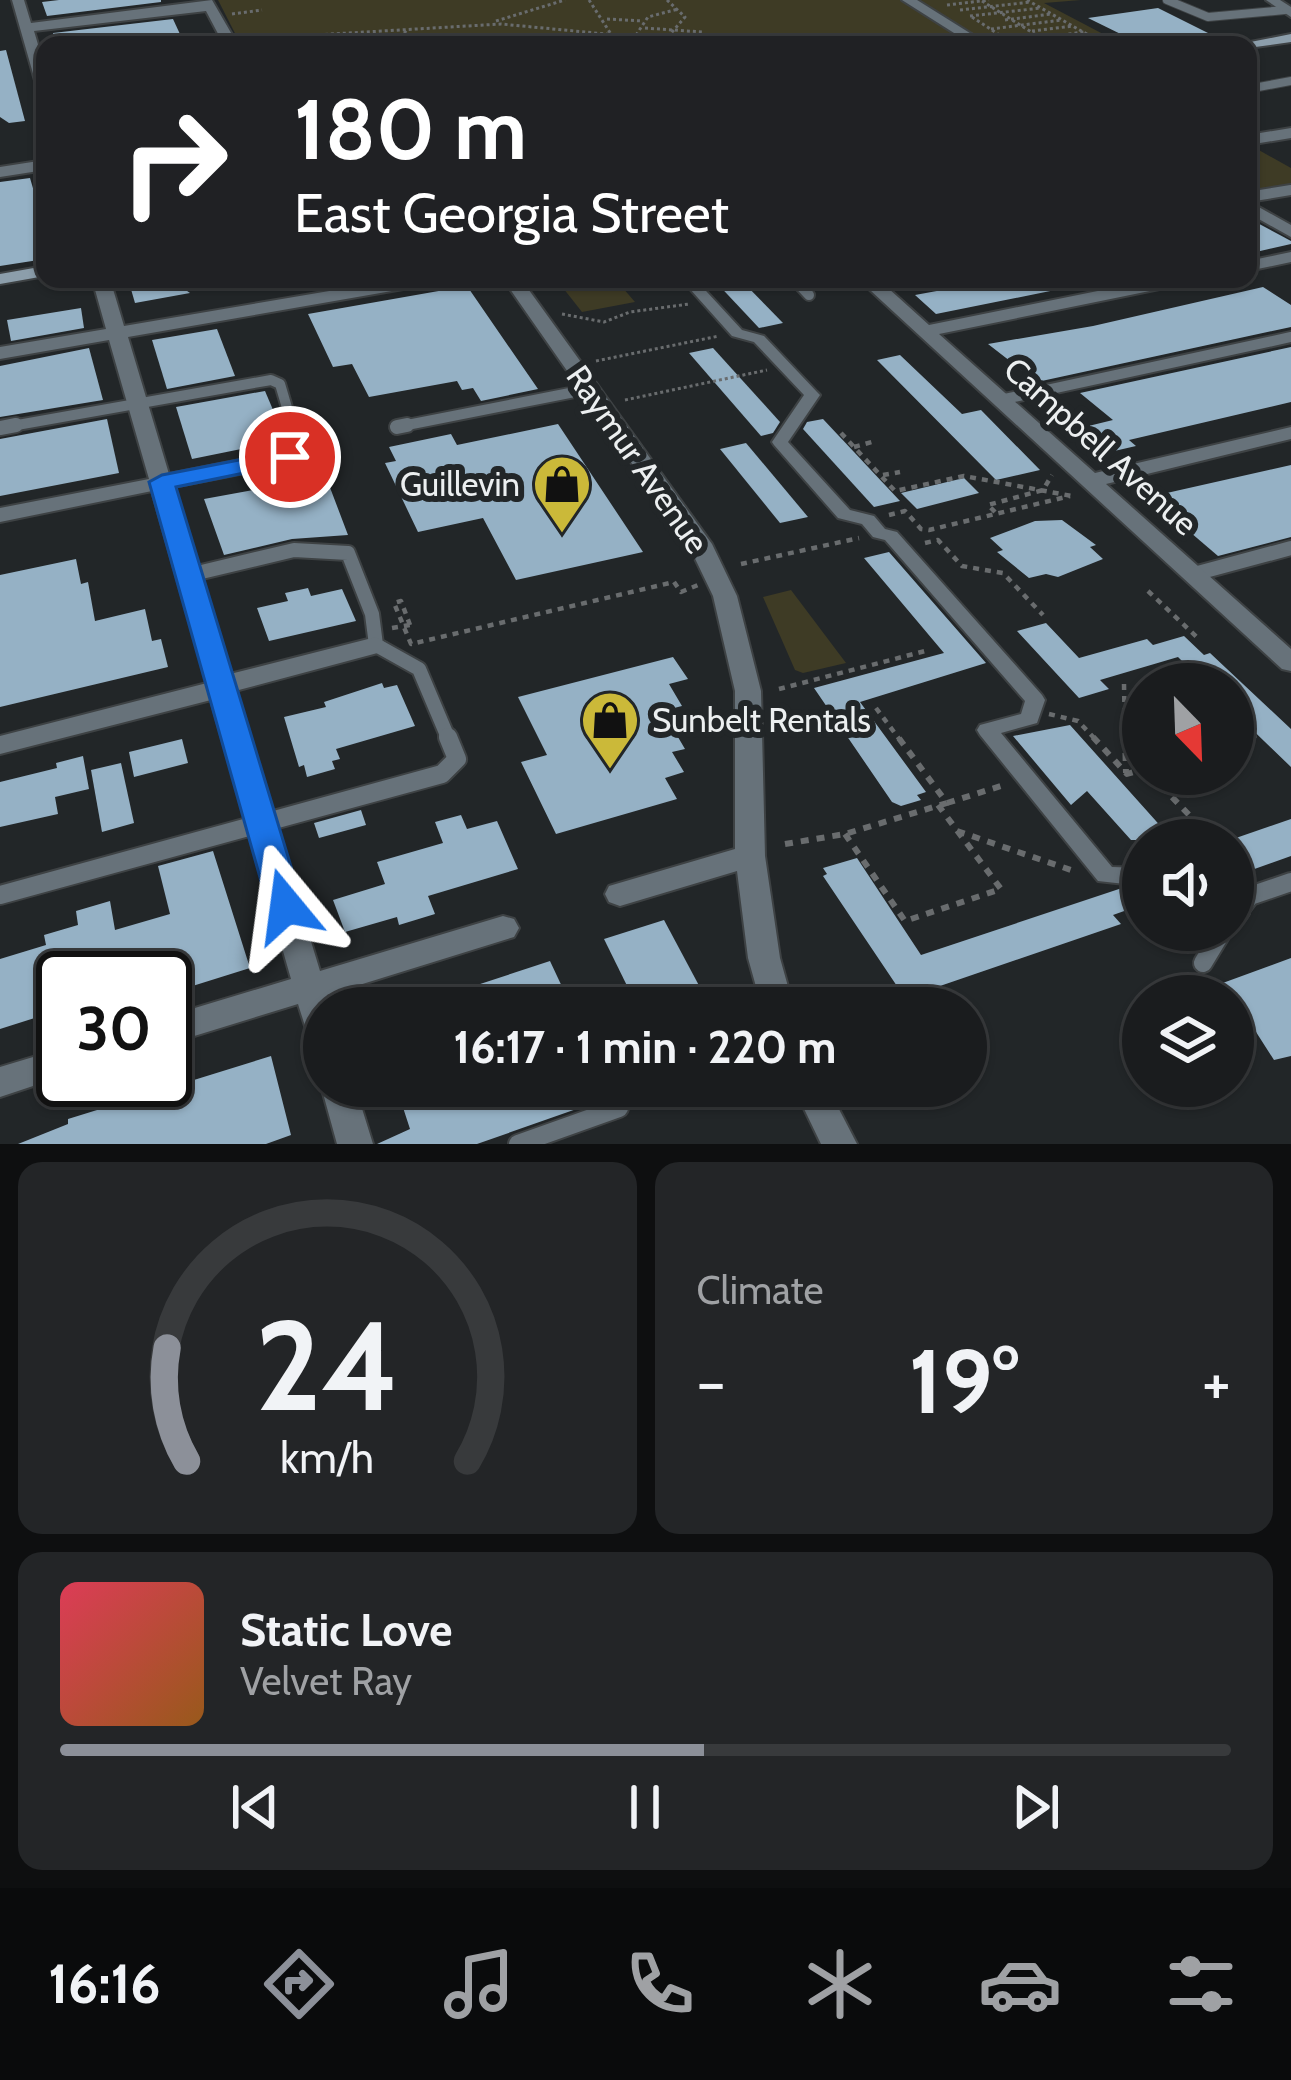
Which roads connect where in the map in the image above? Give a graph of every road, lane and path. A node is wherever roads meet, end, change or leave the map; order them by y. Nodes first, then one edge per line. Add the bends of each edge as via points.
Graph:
1 (18, 0) edge
2 (565, 0) edge
3 (589, 0) edge
4 (667, 0) edge
5 (908, 0) edge
6 (986, 0) edge
7 (1167, 0) edge
8 (1029, 1) edge
9 (1282, 5) edge
10 (992, 7) junction
11 (210, 8) edge
12 (678, 8) junction
13 (1041, 8) junction
14 (262, 10) dead end
15 (960, 10) dead end
16 (925, 11) junction
17 (1002, 13) junction
18 (1051, 14) junction
19 (970, 16) dead end
20 (605, 19) junction
21 (1012, 19) junction
22 (1004, 20) dead end
23 (1062, 20) junction
24 (643, 21) junction
25 (5, 22) dead end
26 (25, 24) junction
27 (468, 25) junction
28 (1022, 25) junction
29 (1073, 26) junction
30 (645, 28) junction
31 (677, 28) junction
32 (991, 29) dead end
33 (1046, 29) junction
34 (404, 31) junction
35 (1032, 31) junction
36 (702, 32) dead end
37 (1084, 32) junction
38 (612, 34) junction
39 (636, 35) junction
40 (226, 36) edge
41 (305, 36) edge
42 (410, 36) edge
43 (640, 36) edge
44 (669, 36) edge
45 (967, 36) edge
46 (1038, 36) edge
47 (1065, 36) joint
48 (1091, 36) edge
49 (1291, 38) edge
50 (1257, 43) edge
51 (36, 61) edge
52 (1291, 81) edge
53 (1257, 87) edge
54 (1291, 133) edge
55 (1257, 139) edge
56 (36, 166) edge
57 (0, 172) edge
58 (1291, 190) edge
59 (1257, 199) edge
60 (1257, 208) edge
61 (1291, 232) edge
62 (1291, 257) edge
63 (1257, 264) edge
64 (36, 273) edge
65 (0, 279) edge
66 (104, 288) edge
67 (347, 288) edge
68 (518, 288) edge
69 (696, 288) edge
70 (802, 288) edge
71 (877, 288) edge
72 (1140, 288) edge
73 (809, 295) dead end
74 (707, 301) junction
75 (562, 314) dead end
76 (116, 332) junction
77 (925, 332) junction
78 (736, 333) junction
79 (1291, 337) edge
80 (0, 353) edge
81 (596, 361) dead end
82 (748, 374) dead end
83 (590, 388) junction
84 (626, 400) dead end
85 (1000, 400) junction
86 (138, 402) junction
87 (397, 427) dead end
88 (0, 428) edge
89 (1291, 433) edge
90 (841, 434) dead end
91 (872, 442) dead end
92 (854, 447) junction
93 (290, 457) joint
94 (1055, 470) dead end
95 (901, 472) dead end
96 (881, 476) junction
97 (162, 482) junction
98 (1042, 490) junction
99 (1081, 490) junction
100 (996, 513) junction
101 (0, 515) edge
102 (873, 527) junction
103 (929, 530) junction
104 (938, 540) junction
105 (902, 548) junction
106 (1291, 548) edge
107 (742, 564) dead end
108 (1194, 574) junction
109 (189, 575) junction
110 (704, 580) dead end
111 (1148, 591) dead end
112 (1043, 615) dead end
113 (410, 625) dead end
114 (1200, 640) dead end
115 (376, 645) junction
116 (929, 650) dead end
117 (1291, 663) edge
118 (222, 687) junction
119 (779, 689) dead end
120 (876, 708) dead end
121 (1032, 710) junction
122 (1258, 735) dead end
123 (1254, 736) edge
124 (0, 746) edge
125 (1122, 768) edge
126 (1026, 778) junction
127 (1169, 795) edge
128 (942, 804) junction
129 (1192, 819) edge
130 (262, 824) junction
131 (957, 831) junction
132 (845, 834) junction
133 (785, 844) dead end
134 (750, 856) junction
135 (1106, 875) junction
136 (1122, 876) edge
137 (1291, 882) edge
138 (620, 894) dead end
139 (0, 895) edge
140 (1254, 895) edge
141 (503, 928) dead end
142 (1210, 951) edge
143 (1202, 964) dead end
144 (309, 987) edge
145 (312, 987) edge
146 (772, 987) edge
147 (303, 990) edge
148 (192, 1023) edge
149 (36, 1071) edge
150 (0, 1082) edge
151 (344, 1107) edge
152 (820, 1107) edge
153 (620, 1108) dead end
154 (355, 1144) edge
155 (518, 1144) edge
156 (839, 1144) edge

1 - 26 street
2 - 27 path
3 - 20 path
4 - 12 path
5 - 16 street
6 - 10 path
6 - 16 path
7 - 9 lane via 1205,18
8 - 10 path
8 - 13 path
10 - 15 path
10 - 17 path
11 - 14 path
11 - 26 street
11 - 40 street
12 - 24 path
12 - 31 path via 686,17
13 - 17 path
13 - 18 path
16 - 45 street
17 - 19 path
17 - 21 path
18 - 21 path
18 - 23 path
20 - 24 path
20 - 38 path
21 - 22 path
21 - 28 path
23 - 28 path
23 - 29 path
24 - 30 path
25 - 26 street
26 - 51 street
27 - 34 path
27 - 38 path
28 - 32 path
28 - 35 path
29 - 33 path
29 - 37 path
30 - 31 path
30 - 39 path
31 - 36 path
31 - 44 path
33 - 35 path
33 - 47 path
34 - 41 path
34 - 42 path
35 - 46 path
37 - 47 path
37 - 48 path
38 - 39 path
39 - 43 path
49 - 50 main road
52 - 53 lane
54 - 55 street
56 - 57 street
58 - 59 lane
60 - 61 street
62 - 63 street
64 - 65 main road
66 - 76 street
67 - 76 street
68 - 83 street, Raymur Avenue
69 - 74 street
70 - 73 lane
71 - 77 street, Campbell Avenue
72 - 77 street
74 - 75 path via 604,322
74 - 78 street
76 - 80 street
76 - 86 street
77 - 85 street, Campbell Avenue
78 - 81 path
78 - 102 street via 759,339 812,395 781,442 844,514
79 - 85 lane
82 - 84 path
83 - 87 lane
83 - 134 street, Raymur Avenue via 700,544 736,625 748,691
85 - 99 street, Campbell Avenue
86 - 88 lane
86 - 93 lane via 278,381 295,422
86 - 97 street
89 - 99 street
90 - 92 path
91 - 92 path
92 - 96 path
93 - 97 street
94 - 98 path
95 - 96 path
96 - 98 path via 896,491 964,476
97 - 101 street
97 - 109 street
98 - 99 path
98 - 100 path via 988,505
99 - 100 path
99 - 108 street, Campbell Avenue
100 - 103 path
102 - 103 path via 905,511
102 - 105 street
102 - 107 path
103 - 104 path
104 - 105 path
104 - 112 path via 962,566 1003,573
105 - 121 street via 1035,700
106 - 108 lane
108 - 117 street, Campbell Avenue
109 - 115 lane via 341,549 372,614
109 - 118 street
110 - 113 path, bridge via 681,592 674,582 411,644 394,603 401,601
111 - 114 path
115 - 118 street
115 - 130 lane via 419,669 457,759 442,774
116 - 119 path
118 - 124 street
118 - 130 street
120 - 128 path
121 - 125 path via 1078,721
121 - 126 street via 1030,718 987,730
122 - 123 path
126 - 128 path
126 - 135 street
127 - 129 path
128 - 131 path
128 - 132 path
130 - 139 lane
130 - 144 street
131 - 132 path via 1001,889 905,921
131 - 135 path
132 - 133 path
134 - 138 street
134 - 146 street, Raymur Avenue
135 - 136 street
137 - 140 lane
141 - 145 street
142 - 143 lane
147 - 148 street
149 - 150 street
151 - 154 street
152 - 156 street
153 - 155 lane

